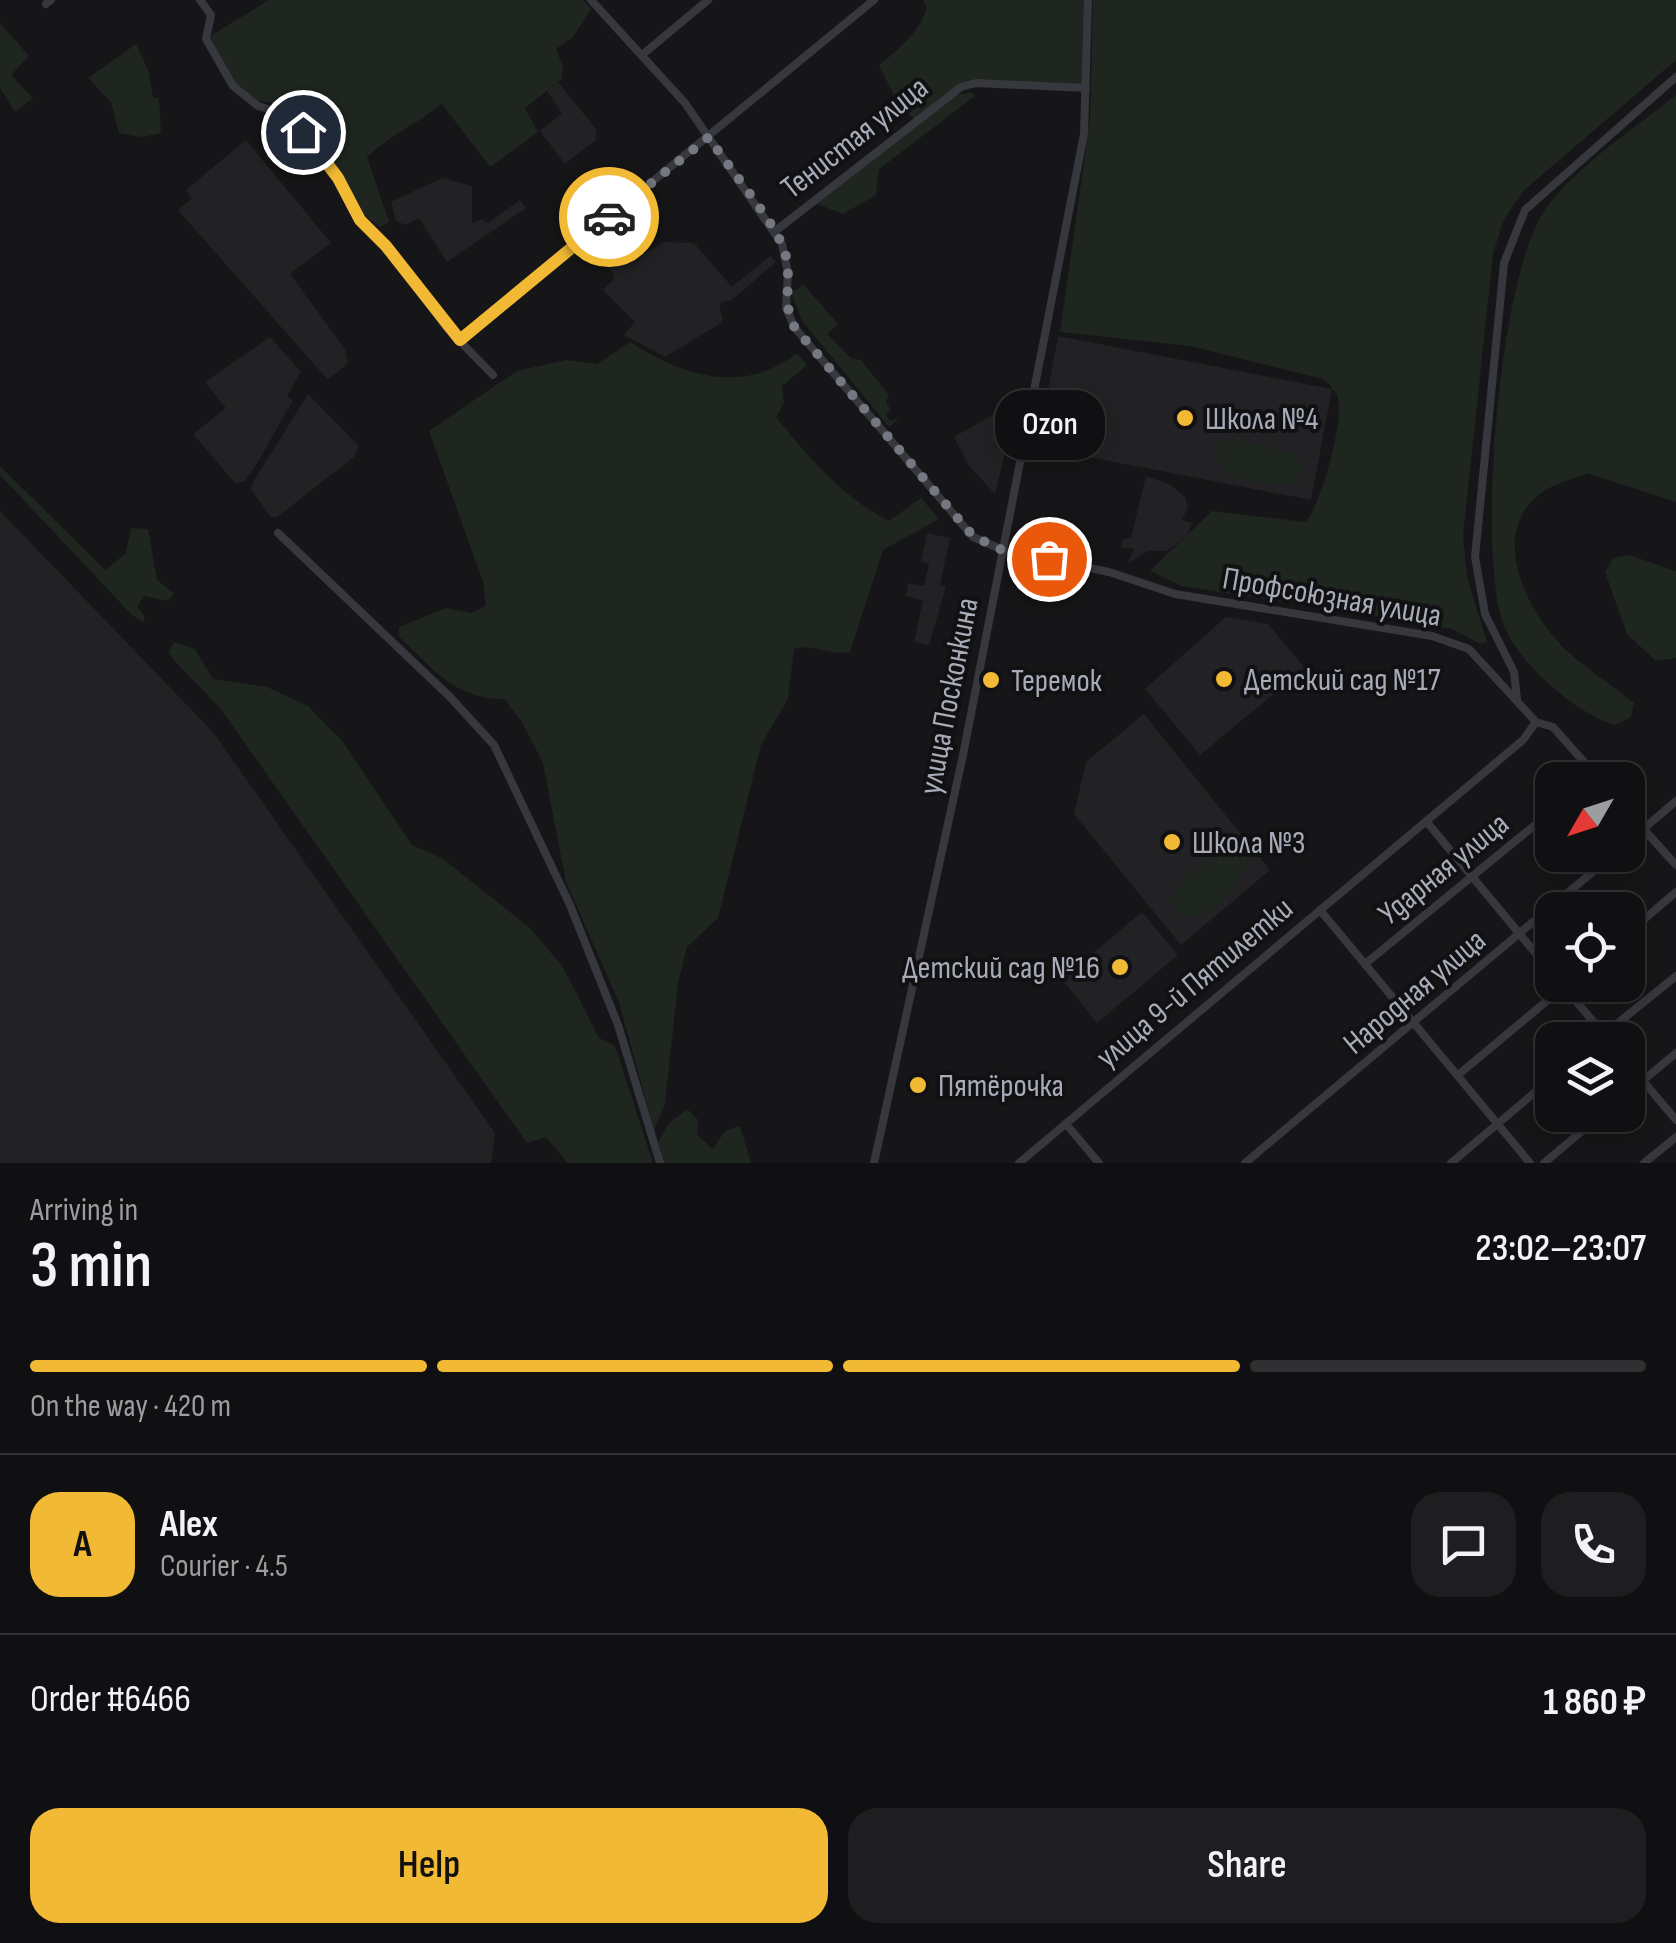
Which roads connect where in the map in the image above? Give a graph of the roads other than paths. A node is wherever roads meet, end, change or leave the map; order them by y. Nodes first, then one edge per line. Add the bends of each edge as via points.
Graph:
1 (200, 0) edge
2 (591, 0) edge
3 (708, 0) edge
4 (874, 0) edge
5 (1088, 0) edge
6 (642, 54) junction
7 (1676, 77) edge
8 (1086, 88) junction
9 (709, 137) junction
10 (774, 232) junction
11 (460, 340) junction
12 (493, 376) dead end
13 (278, 533) dead end
14 (1002, 550) junction
15 (1517, 699) junction
16 (1536, 722) junction
17 (1582, 762) edge
18 (1676, 801) edge
19 (1426, 821) junction
20 (1535, 825) edge
21 (1645, 827) edge
22 (1645, 831) edge
23 (1676, 865) edge
24 (1593, 872) edge
25 (1472, 877) junction
26 (1676, 892) edge
27 (1320, 910) junction
28 (1645, 918) edge
29 (1521, 935) junction
30 (1535, 952) edge
31 (1365, 964) junction
32 (1676, 976) edge
33 (1545, 1002) edge
34 (1576, 1002) edge
35 (1592, 1022) edge
36 (1623, 1022) edge
37 (1413, 1023) junction
38 (1676, 1053) edge
39 (1458, 1075) junction
40 (1645, 1079) edge
41 (1645, 1084) edge
42 (1535, 1092) edge
43 (1676, 1120) edge
44 (1066, 1124) junction
45 (1498, 1124) junction
46 (1581, 1132) edge
47 (1676, 1137) edge
48 (660, 1163) edge
49 (874, 1163) edge
50 (1019, 1163) edge
51 (1099, 1163) edge
52 (1245, 1163) edge
53 (1451, 1163) edge
54 (1530, 1163) edge
55 (1544, 1163) edge
56 (1644, 1163) edge

1 - 11 street via 210,15 206,39 233,86 303,132 360,220
2 - 6 street
3 - 6 street
4 - 9 street
5 - 8 street, улица Посконкина
6 - 9 street
7 - 15 street via 1524,210 1504,263 1475,556 1484,614 1514,672
8 - 10 street, Тенистая улица via 961,87
8 - 14 street, улица Посконкина via 1084,134
9 - 10 street
9 - 11 street
10 - 14 street via 786,253 786,302 795,328 973,536
11 - 12 street
13 - 48 street via 494,745 618,1025
14 - 15 street, Профсоюзная улица via 1176,594 1432,636 1469,649
14 - 49 street, улица Посконкина
15 - 16 street, Профсоюзная улица
16 - 17 street, Профсоюзная улица via 1554,727
16 - 19 street, улица 9-й Пятилетки
18 - 21 street
19 - 25 street
19 - 27 street, улица 9-й Пятилетки
20 - 25 street, Ударная улица
22 - 23 street
24 - 29 street, Народная улица
25 - 29 street
25 - 31 street, Ударная улица
26 - 28 street
27 - 31 street
27 - 44 street, улица 9-й Пятилетки
29 - 30 street
29 - 37 street, Народная улица
31 - 37 street
32 - 36 street
33 - 39 street
34 - 35 street
37 - 39 street
37 - 52 street, Народная улица
38 - 40 street
39 - 45 street
41 - 43 street
42 - 45 street
44 - 50 street, улица 9-й Пятилетки
44 - 51 street
45 - 53 street
45 - 54 street
46 - 55 street
47 - 56 street

